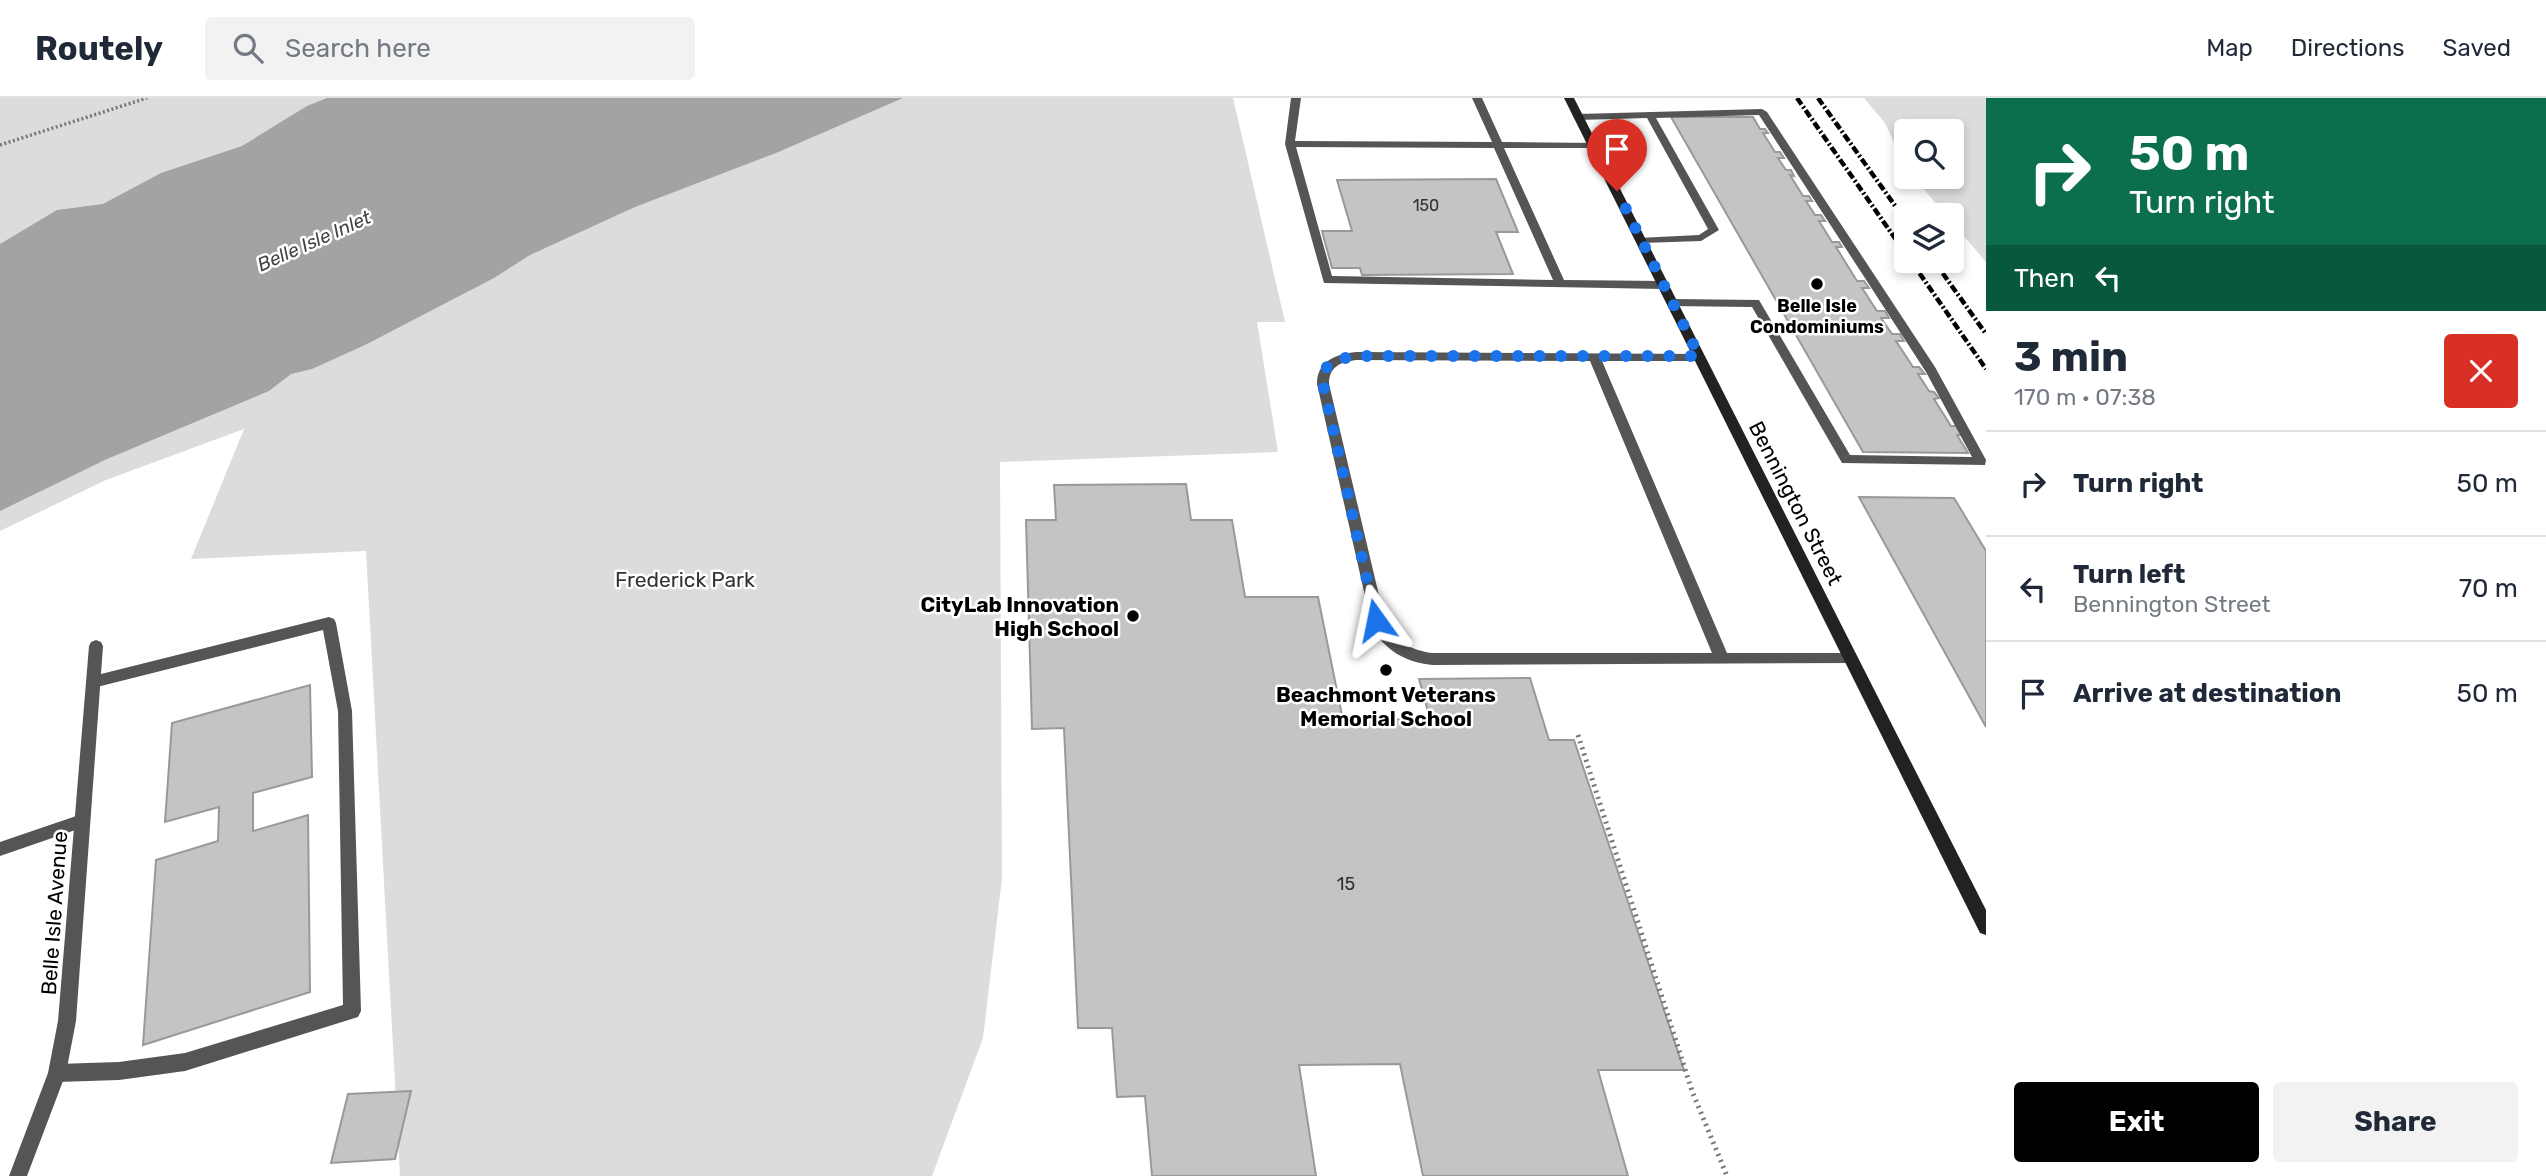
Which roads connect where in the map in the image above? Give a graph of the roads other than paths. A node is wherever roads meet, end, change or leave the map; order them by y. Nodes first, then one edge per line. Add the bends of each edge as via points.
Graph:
1 (1296, 98) edge
2 (1477, 98) edge
3 (1569, 98) edge
4 (1650, 115) junction
5 (1578, 117) junction
6 (1290, 144) junction
7 (1497, 144) junction
8 (1593, 145) junction
9 (1642, 240) junction
10 (1560, 283) junction
11 (1664, 285) junction
12 (1673, 303) junction
13 (1594, 356) junction
14 (1699, 356) junction
15 (96, 646) dead end
16 (1722, 659) junction
17 (1850, 659) junction
18 (93, 682) junction
19 (82, 821) junction
20 (0, 849) edge
21 (1986, 927) edge
22 (57, 1073) junction
23 (18, 1176) edge

1 - 6 street
2 - 7 street
3 - 5 main road, Bennington Street
4 - 5 street
4 - 9 street via 1714,230 1700,238
4 - 12 street via 1762,111 1931,370 1981,462 1846,460 1755,303
5 - 8 main road, Bennington Street
6 - 7 street
6 - 10 street via 1328,280
7 - 8 street
7 - 10 street
8 - 9 main road, Bennington Street
9 - 11 main road, Bennington Street
10 - 11 street
11 - 12 main road, Bennington Street
12 - 14 main road, Bennington Street
13 - 14 street
13 - 16 street
13 - 16 street via 1356,356 1335,360 1326,368 1323,384 1379,627 1396,648 1432,660
14 - 17 main road, Bennington Street
15 - 18 street, Belle Isle Avenue
16 - 17 street
17 - 21 main road, Bennington Street
18 - 19 street, Belle Isle Avenue
18 - 22 street via 329,623 345,711 352,1011 185,1062 119,1072
19 - 20 street
19 - 22 street, Belle Isle Avenue via 66,1021
22 - 23 street, Belle Isle Avenue

